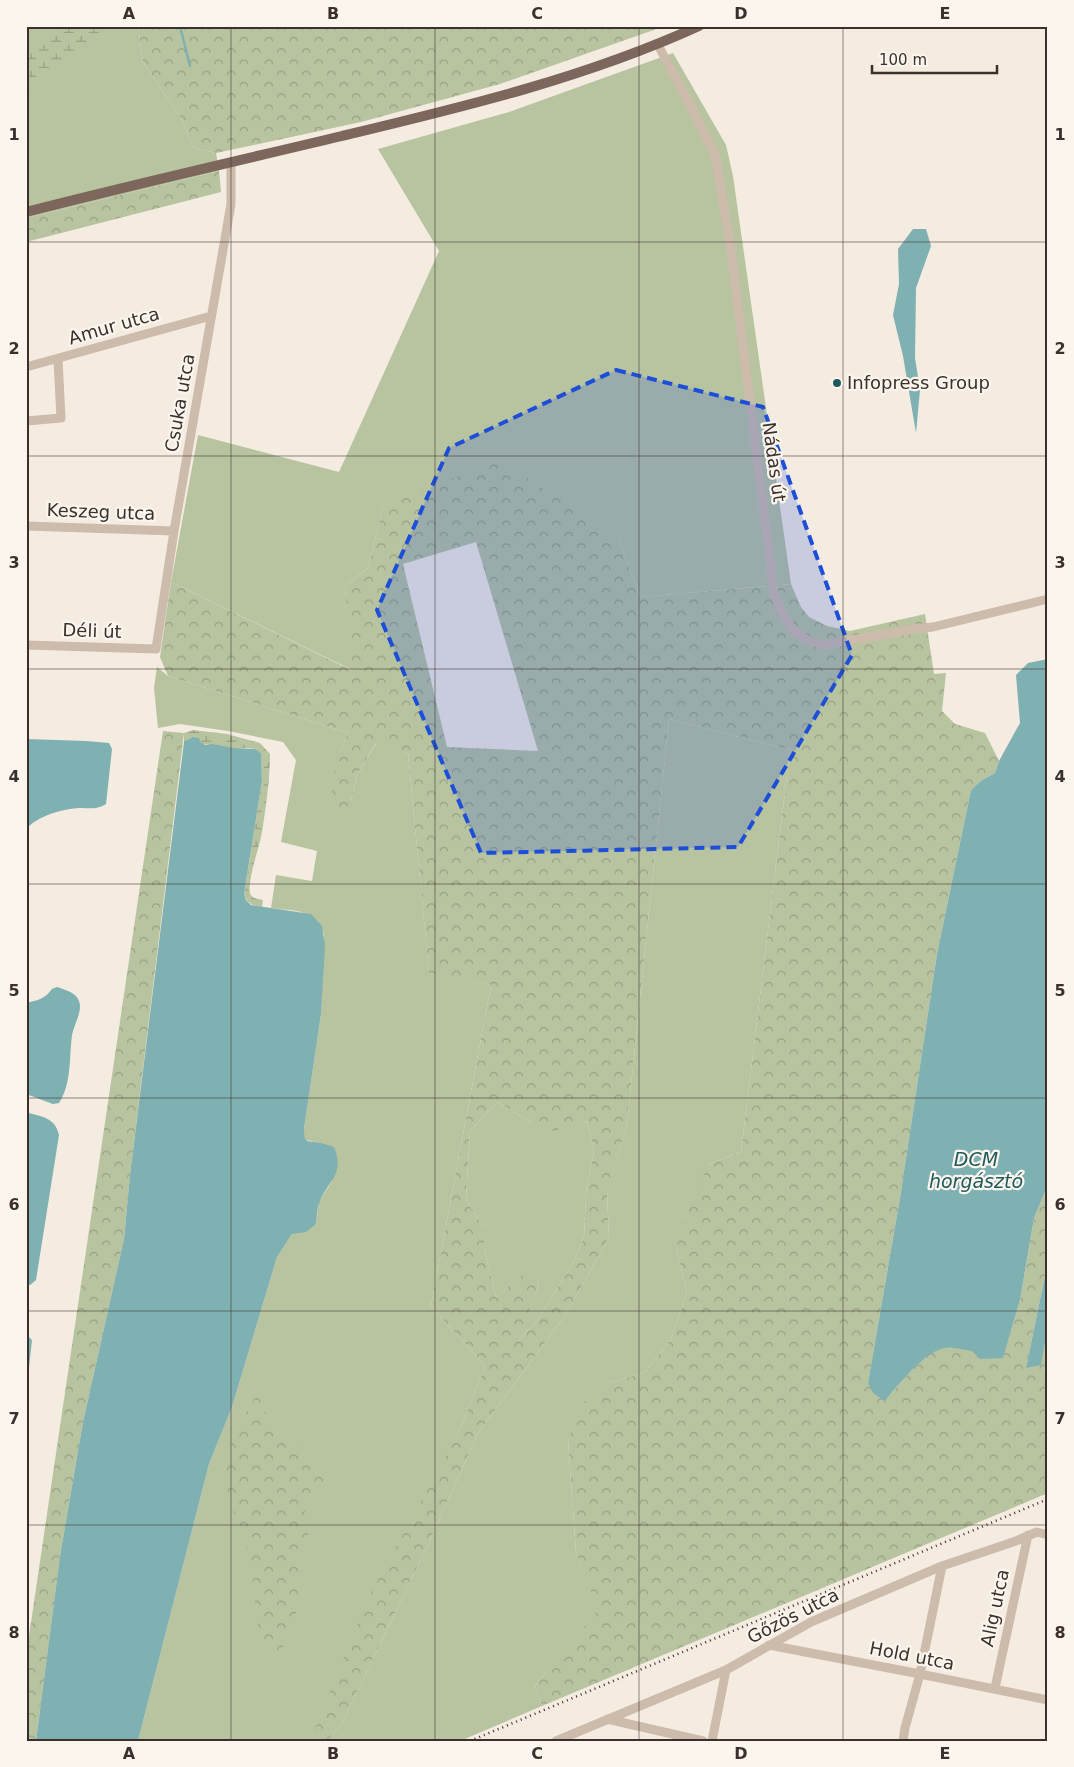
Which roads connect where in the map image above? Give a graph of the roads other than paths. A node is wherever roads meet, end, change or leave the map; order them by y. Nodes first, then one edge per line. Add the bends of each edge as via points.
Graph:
1 (699, 26) edge
2 (658, 45) junction
3 (230, 162) junction
4 (26, 212) edge
5 (211, 316) junction
6 (58, 359) junction
7 (26, 367) edge
8 (26, 421) edge
9 (26, 526) edge
10 (174, 531) junction
11 (1048, 599) edge
12 (26, 645) edge
13 (156, 649) joint
14 (1028, 1535) junction
15 (1048, 1535) edge
16 (942, 1566) junction
17 (770, 1645) junction
18 (726, 1670) junction
19 (920, 1674) junction
20 (995, 1688) junction
21 (1048, 1700) edge
22 (607, 1719) junction
23 (556, 1741) edge
24 (703, 1741) edge
25 (712, 1741) edge
26 (903, 1741) edge

1 - 2 main road
2 - 3 main road via 579,73 438,113
2 - 11 street, Nádas út via 715,156 730,242 774,593 792,629 807,640 824,645 933,627
3 - 4 main road
3 - 5 street, Csuka utca via 231,204
5 - 6 street, Amur utca
5 - 10 street, Csuka utca
6 - 7 street, Amur utca
6 - 8 street via 61,418
9 - 10 street, Keszeg utca
10 - 13 street, Csuka utca
12 - 13 street, Déli út
14 - 15 street, Gőzös utca via 1037,1532
14 - 16 street, Gőzös utca
14 - 20 street, Alig utca
16 - 17 street, Gőzös utca via 811,1622
16 - 19 street
17 - 18 street, Gőzös utca
17 - 19 street, Hold utca
18 - 22 street, Gőzös utca
18 - 25 street
19 - 20 street, Hold utca
19 - 26 street
20 - 21 street, Hold utca
22 - 23 street, Gőzös utca
22 - 24 street

